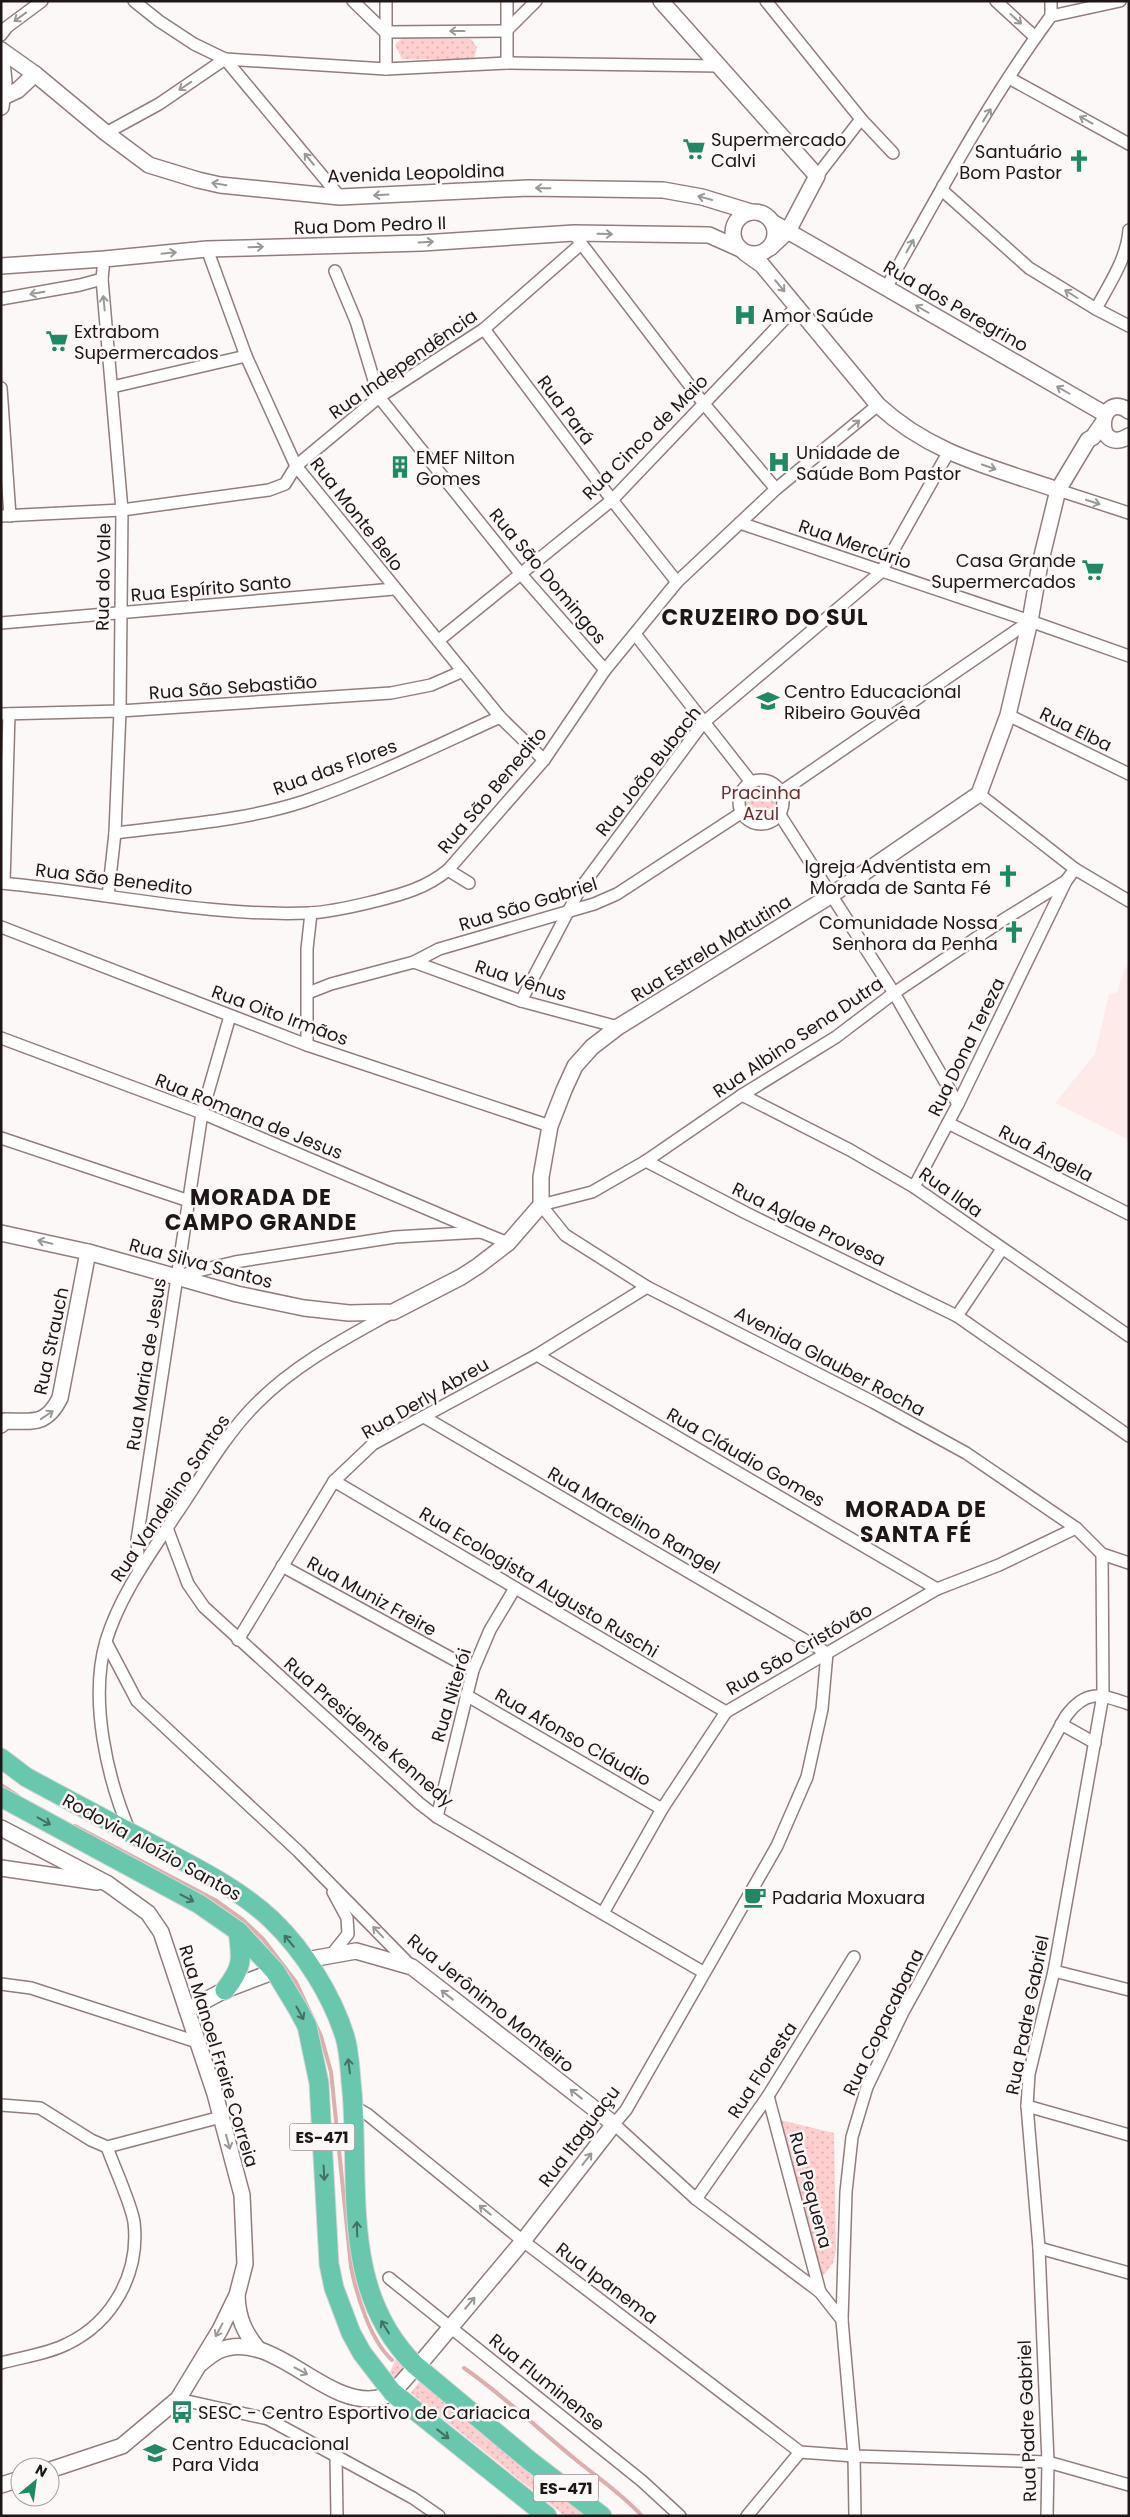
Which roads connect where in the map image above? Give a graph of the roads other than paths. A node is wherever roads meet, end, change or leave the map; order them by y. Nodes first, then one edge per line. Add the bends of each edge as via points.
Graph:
1 (42, 1) edge
2 (134, 1) edge
3 (353, 1) edge
4 (386, 1) edge
5 (507, 1) edge
6 (536, 1) edge
7 (661, 1) edge
8 (766, 1) edge
9 (996, 1) edge
10 (1051, 1) edge
11 (1120, 1) edge
12 (1051, 16) junction
13 (506, 31) junction
14 (385, 32) junction
15 (1, 34) edge
16 (1035, 37) junction
17 (1, 50) edge
18 (225, 59) junction
19 (507, 63) junction
20 (720, 66) junction
21 (386, 69) junction
22 (36, 74) junction
23 (1009, 78) junction
24 (2, 102) edge
25 (861, 119) junction
26 (106, 132) junction
27 (1129, 144) edge
28 (893, 153) dead end
29 (817, 176) junction
30 (943, 186) junction
31 (340, 197) junction
32 (752, 212) junction
33 (772, 222) junction
34 (1129, 230) edge
35 (788, 231) junction
36 (577, 238) junction
37 (770, 248) junction
38 (207, 249) junction
39 (742, 250) junction
40 (104, 259) junction
41 (1, 266) edge
42 (335, 271) dead end
43 (102, 279) junction
44 (886, 288) junction
45 (1, 299) edge
46 (797, 306) junction
47 (1096, 309) junction
48 (1129, 326) edge
49 (484, 330) junction
50 (246, 356) junction
51 (112, 387) junction
52 (1, 388) edge
53 (379, 397) junction
54 (2, 400) edge
55 (704, 404) junction
56 (878, 405) junction
57 (1127, 409) edge
58 (1105, 425) junction
59 (1129, 436) edge
60 (948, 453) junction
61 (296, 466) junction
62 (776, 490) junction
63 (1058, 490) junction
64 (612, 500) junction
65 (122, 510) junction
66 (1129, 513) edge
67 (5, 516) edge
68 (740, 523) junction
69 (881, 572) junction
70 (520, 573) junction
71 (678, 582) junction
72 (394, 589) junction
73 (120, 614) junction
74 (1030, 620) junction
75 (1, 623) edge
76 (636, 634) junction
77 (439, 640) junction
78 (1129, 656) edge
79 (605, 670) junction
80 (463, 671) junction
81 (120, 711) junction
82 (5, 714) edge
83 (1008, 715) junction
84 (500, 717) junction
85 (703, 723) junction
86 (544, 760) junction
87 (1129, 774) edge
88 (751, 782) junction
89 (781, 792) junction
90 (980, 794) junction
91 (741, 813) junction
92 (780, 815) junction
93 (115, 833) junction
94 (1075, 869) junction
95 (448, 870) junction
96 (1066, 881) junction
97 (2, 883) edge
98 (469, 883) dead end
99 (108, 896) junction
100 (830, 896) junction
101 (1129, 901) edge
102 (312, 913) junction
103 (566, 913) junction
104 (1, 926) edge
105 (414, 962) junction
106 (308, 993) junction
107 (894, 994) junction
108 (521, 1001) junction
109 (230, 1016) junction
110 (618, 1026) junction
111 (1, 1038) edge
112 (307, 1045) junction
113 (742, 1095) junction
114 (958, 1104) junction
115 (202, 1114) junction
116 (948, 1123) junction
117 (550, 1126) junction
118 (1, 1138) edge
119 (646, 1161) junction
120 (914, 1187) junction
121 (188, 1201) junction
122 (541, 1205) junction
123 (1129, 1214) edge
124 (1, 1232) edge
125 (481, 1232) junction
126 (508, 1243) junction
127 (1002, 1249) junction
128 (88, 1252) junction
129 (177, 1276) junction
130 (647, 1287) junction
131 (393, 1312) junction
132 (957, 1316) junction
133 (1129, 1336) edge
134 (537, 1354) junction
135 (424, 1417) junction
136 (1, 1424) edge
137 (1129, 1436) edge
138 (334, 1481) junction
139 (167, 1528) junction
140 (1076, 1528) junction
141 (1102, 1554) junction
142 (1129, 1563) edge
143 (282, 1566) junction
144 (139, 1571) junction
145 (515, 1588) junction
146 (937, 1589) junction
147 (238, 1640) junction
148 (106, 1642) junction
149 (827, 1653) junction
150 (473, 1670) junction
151 (466, 1695) junction
152 (1104, 1695) junction
153 (1129, 1704) edge
154 (726, 1712) junction
155 (1061, 1724) junction
156 (1095, 1744) junction
157 (1, 1758) edge
158 (1, 1797) edge
159 (662, 1809) junction
160 (436, 1817) junction
161 (1, 1828) edge
162 (130, 1833) junction
163 (1, 1868) edge
164 (327, 1880) junction
165 (108, 1884) junction
166 (603, 1914) junction
167 (238, 1931) junction
168 (332, 1954) junction
169 (854, 1957) dead end
170 (290, 1966) junction
171 (412, 1967) junction
172 (1054, 1970) junction
173 (703, 1972) junction
174 (1, 1984) edge
175 (224, 1990) junction
176 (1129, 1990) edge
177 (187, 2010) junction
178 (197, 2042) junction
179 (768, 2096) junction
180 (1, 2105) edge
181 (353, 2106) junction
182 (1027, 2106) junction
183 (221, 2117) junction
184 (614, 2124) junction
185 (1129, 2135) edge
186 (108, 2147) junction
187 (696, 2199) junction
188 (523, 2241) junction
189 (1039, 2248) junction
190 (1129, 2273) edge
191 (389, 2278) dead end
192 (820, 2292) junction
193 (237, 2295) junction
194 (842, 2320) junction
195 (449, 2327) junction
196 (258, 2349) junction
197 (1, 2363) edge
198 (200, 2364) junction
199 (415, 2365) junction
200 (392, 2392) junction
201 (178, 2399) junction
202 (800, 2452) junction
203 (336, 2456) junction
204 (854, 2456) junction
205 (1048, 2462) junction
206 (60, 2467) edge
207 (1129, 2486) edge
208 (337, 2502) junction
209 (327, 2516) edge
210 (337, 2516) edge
211 (439, 2516) edge
212 (547, 2516) edge
213 (602, 2516) edge
214 (680, 2516) edge
215 (747, 2516) edge
216 (855, 2516) edge
217 (1047, 2516) edge

1 -> 15 street
2 - 18 street via 194,44
3 - 14 street
4 - 14 street
5 - 13 street
6 - 13 street
7 - 20 street
8 - 25 street
9 -> 16 street
10 - 12 street
11 - 12 street
12 - 16 street
13 -> 14 street
13 - 19 street
14 - 21 street
16 - 23 street
17 - 22 street, Avenida Leopoldina
17 - 24 street
18 - 21 street
18 -> 26 street via 159,104
31 -> 18 street
19 - 20 street
19 - 21 street
20 - 29 street
22 - 24 street
22 - 26 street, Avenida Leopoldina
27 -> 23 street
30 -> 23 street
25 - 28 street
25 - 29 street
31 -> 26 street, Avenida Leopoldina via 198,180 149,165
29 - 35 street
44 -> 30 street
47 -> 30 street via 1029,268 944,191
32 -> 31 street, Avenida Leopoldina via 702,197 663,190 528,188
32 - 33 street via 763,214
32 - 39 street via 740,217 734,226 733,238
33 - 35 street, Rua dos Peregrino
33 - 37 street via 776,233
34 - 47 street via 1120,262
35 - 37 street
35 - 44 street, Rua dos Peregrino
38 -> 36 street, Rua Dom Pedro II
36 -> 39 street, Rua Dom Pedro II via 709,235
36 - 49 street, Rua Independência
36 - 55 street
37 - 39 street via 757,255
40 -> 38 street, Rua Dom Pedro II
38 - 50 street, Rua Monte Belo
39 -> 46 street, Rua Dom Pedro II via 762,265
40 - 41 street, Rua Dom Pedro II
40 - 43 street, Rua do Vale
42 - 53 street, Rua São Domingos via 356,321
43 -> 45 street
51 -> 43 street, Rua do Vale
58 -> 44 street, Rua dos Peregrino
46 - 55 street, Rua Cinco de Maio
46 - 56 street, Rua Dom Pedro II
47 - 48 street
49 - 53 street, Rua Independência
49 - 64 street, Rua Pará
50 - 51 street
50 - 61 street, Rua Monte Belo
51 - 65 street, Rua do Vale
52 - 54 street
53 - 61 street, Rua Independência
53 - 70 street, Rua São Domingos
54 - 67 street
55 - 62 street
55 - 64 street, Rua Cinco de Maio
56 - 60 street, Rua Dom Pedro II via 899,424
62 -> 56 street, Rua São Benedito
57 - 58 street via 1117,407
58 - 59 street via 1116,440
58 - 63 street via 1088,440
60 -> 63 street, Rua Dom Pedro II
60 - 69 street, Rua João Bubach
61 - 65 street, Rua Independência via 285,484 269,490
61 - 72 street, Rua Monte Belo
62 - 68 street, Rua São Benedito
63 -> 66 street, Rua Dom Pedro II
63 - 74 street
64 - 70 street, Rua Cinco de Maio
64 - 71 street, Rua Pará
65 - 67 street, Rua Independência
65 - 73 street, Rua do Vale
68 - 69 street, Rua Mercúrio
68 - 71 street, Rua São Benedito
69 - 74 street, Rua Mercúrio
69 - 85 street, Rua João Bubach
70 - 77 street, Rua Cinco de Maio
70 - 79 street, Rua São Domingos
71 - 76 street, Rua São Benedito
72 - 73 street, Rua Espírito Santo
72 - 77 street, Rua Monte Belo
73 - 75 street, Rua Espírito Santo
73 - 81 street, Rua do Vale
74 - 78 street, Rua Mercúrio
74 - 83 street
74 - 89 street
76 - 79 street, Rua São Benedito
76 - 85 street
77 - 80 street, Rua Monte Belo
79 - 86 street, Rua São Benedito
80 - 81 street, Rua São Sebastião via 431,685 391,693
80 - 84 street, Rua Monte Belo
81 - 82 street, Rua São Sebastião
81 - 93 street, Rua do Vale
82 - 97 street
83 - 87 street, Rua Elba
83 - 90 street
84 - 86 street, Rua Monte Belo
84 - 93 street, Rua das Flores via 305,801 244,816
85 - 88 street
85 - 103 street, Rua João Bubach via 594,869
86 - 95 street, Rua São Benedito
88 - 89 street via 768,781
88 - 91 street via 740,796
89 - 92 street via 784,804
90 - 94 street
90 - 100 street, Rua Estrela Matutina
91 - 92 street via 760,825
91 - 103 street, Rua São Gabriel via 617,894
92 - 100 street
93 - 99 street, Rua do Vale
94 - 96 street, Rua Dona Tereza
94 - 101 street
95 - 98 street
95 - 102 street, Rua São Benedito via 410,893
96 - 107 street, Rua Albino Sena Dutra
96 - 114 street, Rua Dona Tereza
97 - 99 street, Rua São Benedito
99 - 102 street, Rua São Benedito via 258,913
100 - 107 street
100 - 110 street, Rua Estrela Matutina
102 - 106 street via 307,949
103 - 105 street, Rua São Gabriel via 439,949
103 - 108 street, Rua João Bubach
104 - 109 street, Rua Oito Irmãos
105 - 106 street, Rua São Gabriel
105 - 108 street, Rua Vênus
106 - 112 street
107 - 113 street, Rua Albino Sena Dutra via 836,1037
107 - 114 street
108 - 110 street, Rua Vênus
109 - 112 street, Rua Oito Irmãos
109 - 115 street, Rua Maria de Jesus
110 - 117 street, Rua Estrela Matutina via 575,1066
111 - 115 street, Rua Romana de Jesus
112 - 117 street, Rua Oito Irmãos
113 - 119 street, Rua Albino Sena Dutra
113 - 120 street, Rua Ilda
114 - 116 street, Rua Dona Tereza
115 - 121 street, Rua Maria de Jesus
115 - 125 street, Rua Romana de Jesus
116 - 120 street, Rua Dona Tereza
116 - 123 street, Rua Ângela
117 - 122 street, Rua Estrela Matutina via 541,1177
118 - 121 street
119 - 122 street, Rua Albino Sena Dutra via 592,1192
119 - 132 street, Rua Aglae Provesa
120 - 127 street, Rua Ilda
121 - 129 street, Rua Maria de Jesus
122 - 126 street
122 - 130 street, Avenida Glauber Rocha via 565,1235
128 -> 124 street, Rua Silva Santos
125 - 126 street, Rua Romana de Jesus
125 - 129 street via 395,1237 235,1262
126 - 131 street via 461,1278
127 - 132 street
127 - 133 street, Rua Ilda
128 - 129 street, Rua Silva Santos
136 -> 128 street, Rua Strauch via 5,1421 39,1420 52,1412 60,1398
129 - 131 street, Rua Silva Santos via 237,1294 304,1308 349,1313
129 - 144 street, Rua Maria de Jesus via 137,1540
130 - 134 street, Rua Derly Abreu
130 - 140 street, Avenida Glauber Rocha via 966,1453
131 - 139 street, Rua Vandelino Santos via 298,1368 257,1403 228,1437
132 - 137 street, Rua Aglae Provesa
134 - 135 street, Rua Derly Abreu
134 - 146 street, Rua Cláudio Gomes
135 - 138 street, Rua Derly Abreu via 373,1444
135 - 149 street, Rua Marcelino Rangel
138 - 143 street, Rua Derly Abreu
138 - 145 street, Rua Ecologista Augusto Ruschi
139 - 144 street, Rua Vandelino Santos
139 - 147 street, Rua Presidente Kennedy via 188,1584 204,1607
140 - 141 street, Avenida Glauber Rocha
140 - 146 street, Rua São Cristóvão via 999,1566
141 - 142 street
141 - 152 street, Rua Padre Gabriel
143 - 147 street, Rua Derly Abreu
143 - 150 street, Rua Muniz Freire
144 - 148 street, Rua Vandelino Santos via 121,1603
145 - 150 street, Rua Niterói via 490,1630
145 - 154 street, Rua Ecologista Augusto Ruschi
146 - 149 street, Rua São Cristóvão
147 - 160 street, Rua Presidente Kennedy
148 - 162 street, Rua Vandelino Santos via 99,1690 106,1755 115,1795
148 - 164 street, Rua Jerônimo Monteiro via 137,1701
149 - 154 street, Rua São Cristóvão
149 - 173 street, Rua Itaguaçu via 822,1709 807,1777 777,1846
150 - 151 street, Rua Niterói
151 - 159 street, Rua Afonso Cláudio
151 - 160 street, Rua Niterói
152 - 153 street
152 - 155 street, Rua Copacabana via 1084,1698 1074,1705
152 - 156 street, Rua Padre Gabriel
154 - 159 street, Rua São Cristóvão
155 - 156 street
155 - 194 street, Rua Copacabana via 904,2012 867,2087 852,2137 846,2192
156 - 172 street, Rua Padre Gabriel
157 - 162 main road, Rodovia Aloízio Santos / ES-471 via 26,1777
158 -> 167 main road, Rodovia Aloízio Santos / ES-471 via 199,1904
159 - 166 street, Rua São Cristóvão
160 - 166 street, Rua Presidente Kennedy
161 - 165 street, Rua Manoel Freire Correia
170 -> 162 main road, Rodovia Aloízio Santos / ES-471 via 273,1921 217,1879
163 - 165 street
164 - 168 street via 347,1918 348,1934
171 -> 164 street, Rua Jerônimo Monteiro
165 - 177 street, Rua Manoel Freire Correia via 148,1913 161,1932
166 - 173 street, Rua Presidente Kennedy
167 - 170 main road, Rodovia Aloízio Santos / ES-471
167 - 175 main road via 241,1954 238,1973
168 - 170 street
168 - 171 street via 362,1952
169 - 179 street, Rua Floresta
170 - 175 street
181 -> 170 main road, Rodovia Aloízio Santos / ES-471 via 346,2038 324,1991
170 -> 200 main road, Rodovia Aloízio Santos / ES-471 via 319,2083 329,2264 334,2288 341,2312 359,2347
184 -> 171 street, Rua Jerônimo Monteiro
172 - 176 street
172 - 182 street, Rua Padre Gabriel via 1029,2074
173 - 184 street, Rua Itaguaçu via 626,2110
174 - 178 street via 31,1988
175 - 177 street
177 - 178 street, Rua Manoel Freire Correia
178 - 183 street, Rua Manoel Freire Correia
179 - 187 street, Rua Floresta
179 - 192 street, Rua Pequena
180 - 186 street via 40,2108
188 -> 181 street, Rua Ipanema
199 -> 181 main road, Rodovia Aloízio Santos / ES-471 via 402,2353 381,2321 364,2277 357,2242
182 - 185 street
182 - 189 street, Rua Padre Gabriel
183 - 186 street
183 -> 193 street, Rua Manoel Freire Correia via 242,2194 245,2264
184 - 187 street, Rua Jerônimo Monteiro
188 -> 184 street, Rua Itaguaçu
186 - 197 street via 134,2222 133,2256 124,2291 100,2324 67,2345
187 - 192 street, Rua Jerônimo Monteiro
195 -> 188 street, Rua Itaguaçu
188 - 202 street, Rua Ipanema
189 - 190 street
189 - 205 street, Rua Padre Gabriel
191 - 195 street, Rua Fluminense
192 - 194 street, Rua Jerônimo Monteiro
193 - 196 street via 238,2315 245,2333
193 -> 198 street, Rua Manoel Freire Correia
194 - 204 street, Rua Copacabana
195 - 199 street, Rua Itaguaçu
195 - 214 street, Rua Fluminense via 642,2481
196 - 198 street via 239,2346 218,2351
196 -> 200 street via 346,2395 373,2398
198 - 201 street, Rua Manoel Freire Correia
199 - 200 street, Rua Itaguaçu
199 - 213 main road, Rodovia Aloízio Santos / ES-471
200 -> 212 main road, Rodovia Aloízio Santos / ES-471
201 - 203 street via 268,2419
201 - 206 street, Rua Manoel Freire Correia via 122,2446
202 - 204 street
202 - 215 street
203 - 208 street
203 - 211 street
204 - 205 street
204 - 216 street, Rua Copacabana
205 - 207 street
205 - 217 street, Rua Padre Gabriel
208 - 209 street
208 - 210 street

